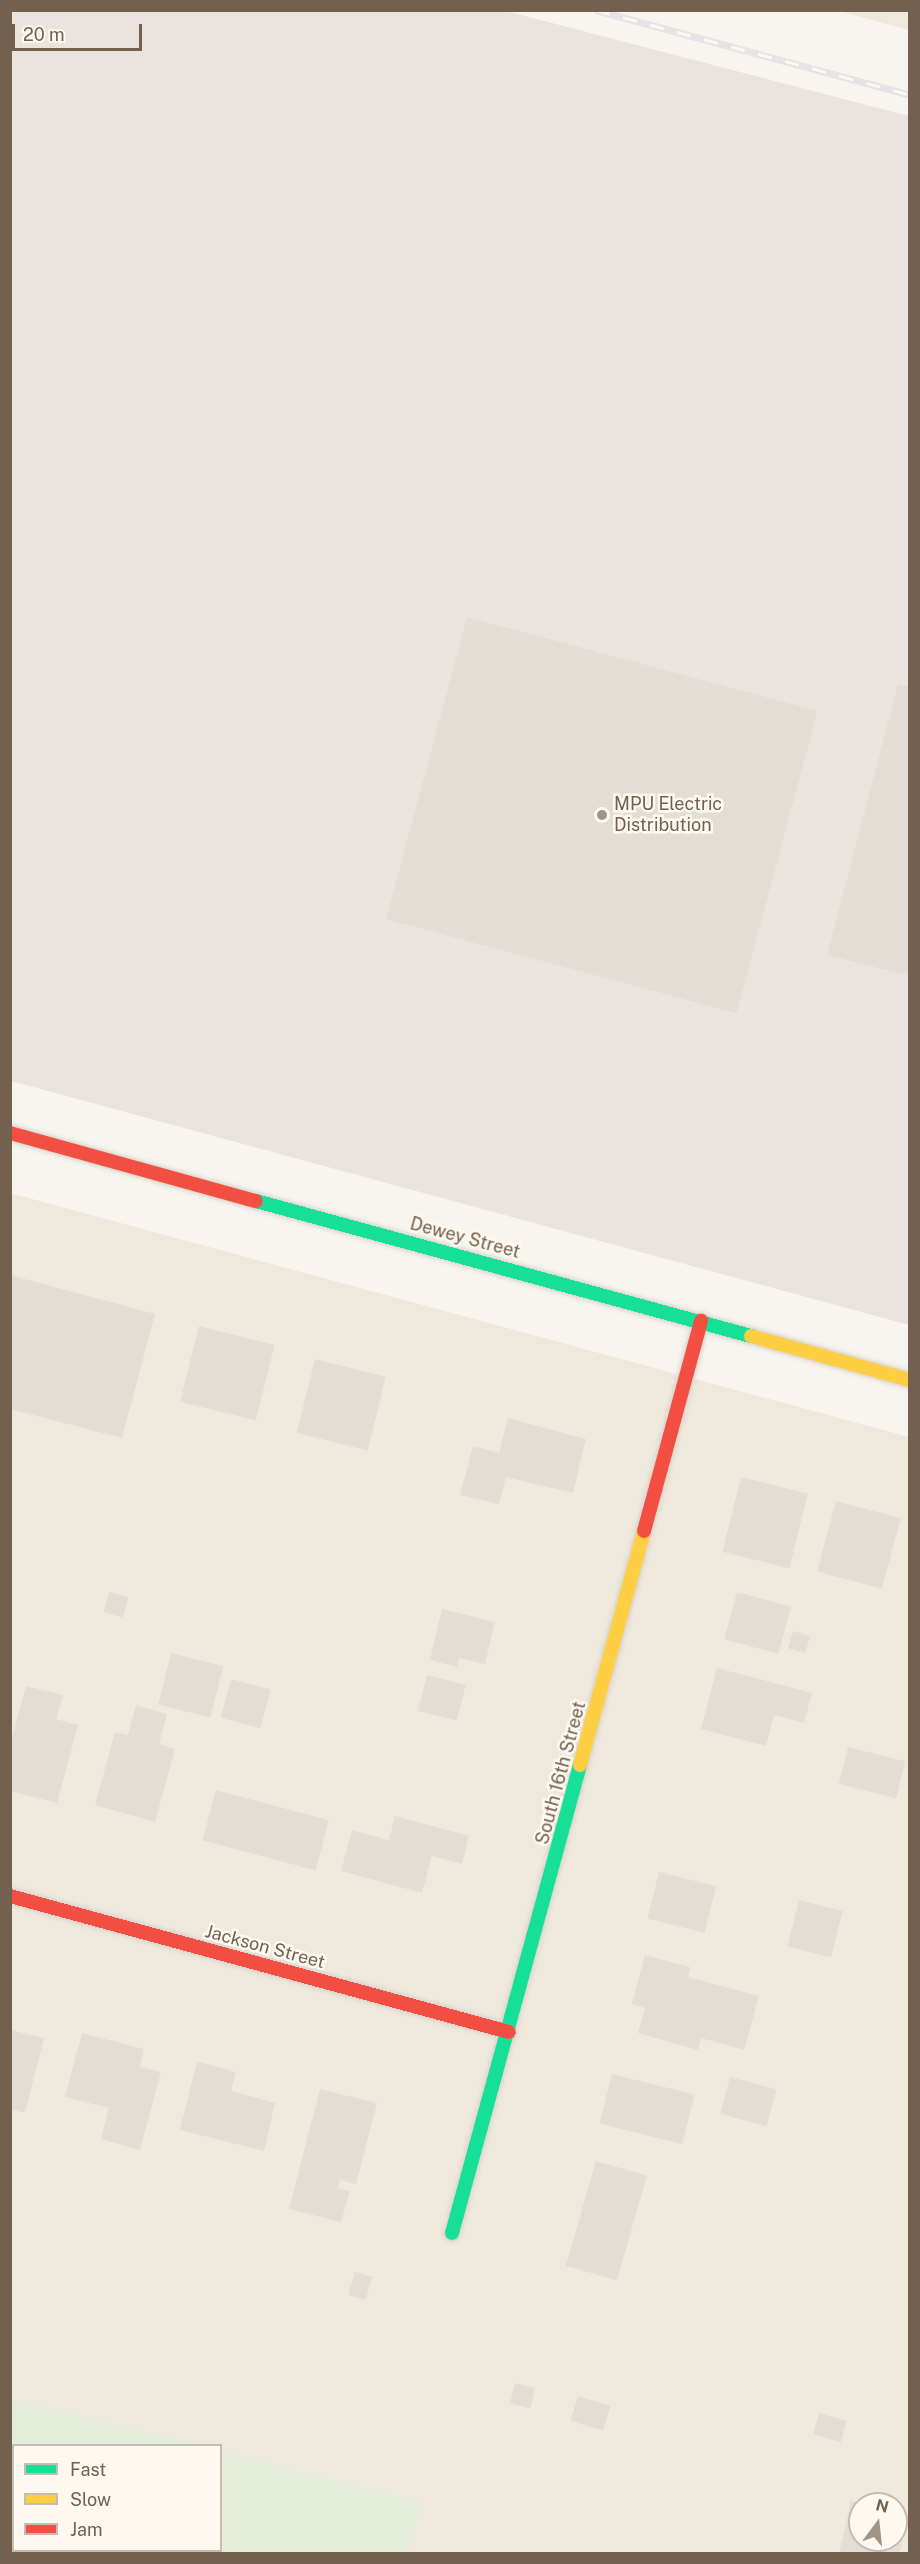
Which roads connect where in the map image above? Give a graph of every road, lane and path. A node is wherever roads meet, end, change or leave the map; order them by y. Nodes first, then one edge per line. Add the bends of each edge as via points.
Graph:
1 (10, 1133) edge
2 (701, 1321) junction
3 (909, 1380) edge
4 (10, 1896) edge
5 (509, 2032) junction
6 (452, 2234) dead end

1 - 2 street, Dewey Street
2 - 3 street, Dewey Street
2 - 5 street, South 16th Street
4 - 5 street, Jackson Street
5 - 6 street, South 16th Street

